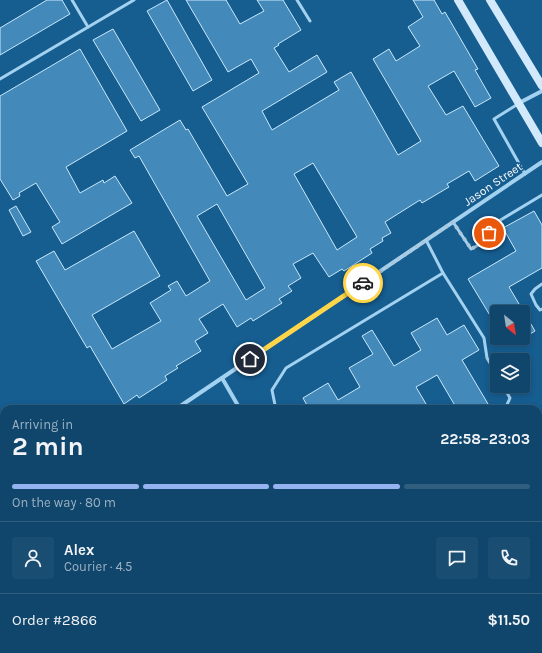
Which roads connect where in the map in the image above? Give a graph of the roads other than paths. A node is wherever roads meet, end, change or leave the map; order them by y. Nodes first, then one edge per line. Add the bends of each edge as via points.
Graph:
1 (72, 0) edge
2 (134, 0) edge
3 (297, 0) edge
4 (458, 0) edge
5 (490, 0) edge
6 (310, 21) dead end
7 (88, 27) junction
8 (0, 79) edge
9 (542, 86) edge
10 (542, 91) edge
11 (519, 103) junction
12 (542, 143) edge
13 (542, 162) edge
14 (525, 174) junction
15 (542, 195) edge
16 (453, 222) junction
17 (426, 240) junction
18 (443, 273) junction
19 (542, 284) edge
20 (542, 309) edge
21 (490, 363) edge
22 (222, 378) junction
23 (507, 393) edge
24 (182, 405) edge
25 (238, 405) edge
26 (275, 405) edge
27 (507, 405) edge

1 - 7 lane
2 - 7 lane
3 - 6 lane
4 - 11 main road
5 - 9 main road
7 - 8 lane
10 - 11 street
11 - 12 main road
11 - 14 lane via 494,119
13 - 14 street, Jason Street
14 - 16 street, Jason Street
15 - 16 lane via 494,224 484,242 471,249
16 - 17 street, Jason Street
17 - 18 lane
17 - 22 street, Jason Street
18 - 21 lane via 484,338
18 - 26 lane via 286,368 272,390
19 - 20 lane via 531,294 536,305
22 - 24 street, Jason Street
22 - 25 street
23 - 27 lane via 510,398

